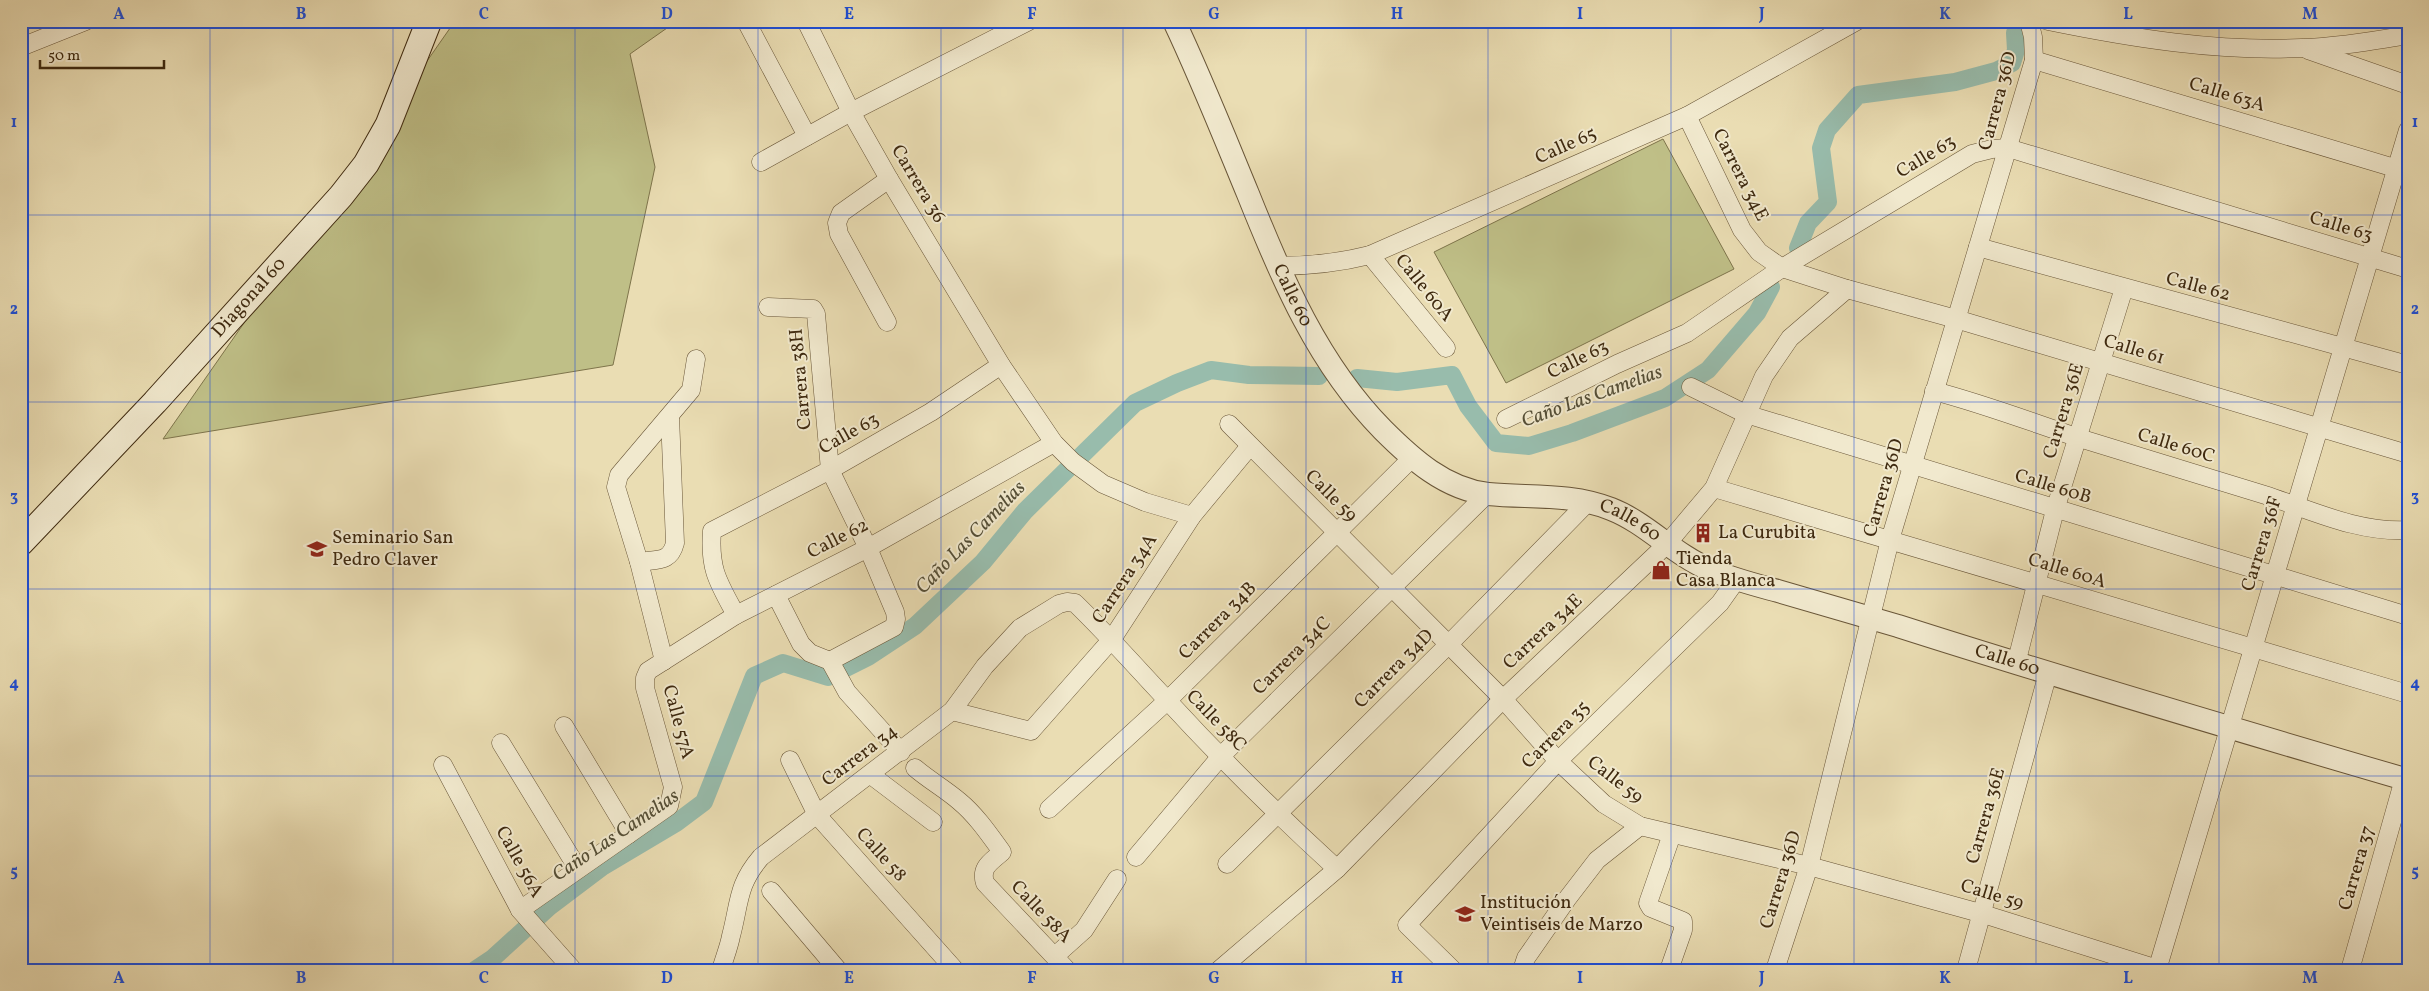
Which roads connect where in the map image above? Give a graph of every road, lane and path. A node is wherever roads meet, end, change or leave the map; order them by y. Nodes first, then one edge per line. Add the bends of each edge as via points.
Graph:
1 (86, 21) edge
2 (428, 21) edge
3 (746, 21) edge
4 (806, 21) edge
5 (1029, 21) edge
6 (1174, 21) edge
7 (1857, 21) edge
8 (2029, 21) edge
9 (2048, 21) edge
10 (2089, 25) edge
11 (2408, 35) edge
12 (21, 47) edge
13 (2303, 48) junction
14 (2034, 60) junction
15 (2408, 85) edge
16 (851, 112) junction
17 (1687, 116) junction
18 (2408, 130) edge
19 (807, 136) junction
20 (2008, 148) junction
21 (761, 162) dead end
22 (2402, 170) edge
23 (890, 179) junction
24 (1978, 247) junction
25 (1370, 256) junction
26 (2370, 258) junction
27 (1277, 266) junction
28 (1782, 268) junction
29 (2408, 269) edge
30 (2124, 288) junction
31 (1846, 289) junction
32 (768, 307) dead end
33 (1956, 319) junction
34 (887, 322) dead end
35 (1446, 348) dead end
36 (2343, 348) junction
37 (696, 359) dead end
38 (2102, 362) junction
39 (1002, 365) junction
40 (2408, 366) edge
41 (1691, 387) dead end
42 (1934, 391) junction
43 (1746, 414) junction
44 (670, 416) junction
45 (1506, 419) dead end
46 (1229, 424) dead end
47 (2319, 429) junction
48 (2078, 437) junction
49 (1054, 443) junction
50 (1250, 446) junction
51 (2408, 454) edge
52 (1412, 458) junction
53 (1912, 467) junction
54 (830, 470) junction
55 (1714, 488) junction
56 (1487, 494) junction
57 (1589, 501) junction
58 (2296, 505) junction
59 (2055, 510) junction
60 (1192, 516) junction
61 (2408, 530) edge
62 (1337, 532) junction
63 (1890, 540) junction
64 (21, 543) edge
65 (1666, 545) junction
66 (868, 548) junction
67 (639, 562) junction
68 (2275, 576) junction
69 (1737, 579) junction
70 (2036, 584) junction
71 (1393, 587) junction
72 (776, 595) junction
73 (1067, 602) joint
74 (736, 615) junction
75 (2408, 616) edge
76 (1871, 618) junction
77 (1112, 639) junction
78 (1449, 644) junction
79 (2253, 648) junction
80 (664, 661) junction
81 (832, 664) junction
82 (2016, 664) junction
83 (2048, 673) junction
84 (645, 678) joint
85 (2408, 694) edge
86 (1503, 698) junction
87 (1167, 701) junction
88 (952, 711) junction
89 (564, 726) dead end
90 (2228, 728) junction
91 (501, 742) dead end
92 (901, 752) junction
93 (1222, 756) junction
94 (790, 760) dead end
95 (1558, 761) junction
96 (443, 765) dead end
97 (915, 768) dead end
98 (871, 775) junction
99 (2406, 779) edge
100 (1049, 809) dead end
101 (1278, 814) junction
102 (817, 815) junction
103 (933, 822) dead end
104 (1640, 826) junction
105 (629, 834) junction
106 (1672, 834) junction
107 (1136, 857) dead end
108 (1227, 864) dead end
109 (1809, 866) junction
110 (578, 869) junction
111 (1337, 869) junction
112 (1117, 879) dead end
113 (771, 891) dead end
114 (1980, 913) junction
115 (523, 914) junction
116 (1055, 956) junction
117 (2158, 969) edge
118 (573, 970) edge
119 (721, 970) edge
120 (838, 970) edge
121 (955, 970) edge
122 (1067, 970) edge
123 (1219, 970) edge
124 (1453, 970) edge
125 (1522, 970) edge
126 (1669, 970) edge
127 (1775, 970) edge
128 (1966, 970) edge
129 (2350, 970) edge

1 - 12 street
2 - 64 main road, Diagonal 60 via 388,124 366,164 341,196 155,402
3 - 19 street
4 - 16 street, Carrera 36
5 - 16 street
6 - 27 street, Calle 60 via 1200,76
7 - 17 street, Calle 65
8 - 14 street, Carrera 36D
9 - 10 street
10 - 13 street via 2180,42 2246,48
11 - 13 street
13 - 15 street
14 - 20 street, Carrera 36D
14 - 22 street, Calle 63A
16 - 19 street
16 - 23 street, Carrera 36
17 - 25 street, Calle 65
17 - 28 street, Carrera 34E via 1742,230 1760,252
18 - 22 street, Carrera 36F
19 - 21 street
20 - 24 street, Carrera 36D
20 - 26 street, Calle 63
20 - 28 street, Calle 63 via 1972,154
22 - 26 street, Carrera 36F
23 - 34 street via 840,213 837,223 839,234
23 - 39 street, Carrera 36
24 - 30 street, Calle 62
24 - 33 street, Carrera 36D
25 - 27 street, Calle 65 via 1336,264
25 - 35 street, Calle 60A
26 - 29 street, Calle 63
26 - 36 street, Carrera 36F
27 - 52 street, Calle 60 via 1321,353 1380,427
28 - 31 street
28 - 45 street, Calle 63 via 1687,333
30 - 36 street, Calle 62
30 - 38 street, Carrera 36E
31 - 33 street, Calle 61
31 - 43 street, Carrera 34E via 1790,338 1764,376
32 - 54 street, Carrera 38H via 813,309 818,320
33 - 38 street, Calle 61
33 - 42 street, Carrera 36D
36 - 40 street, Calle 62
36 - 47 street, Carrera 36F
37 - 44 street via 692,390
38 - 47 street, Calle 61
38 - 48 street, Carrera 36E
39 - 49 street, Carrera 36
39 - 54 street, Calle 63 via 931,412
41 - 43 street, Calle 60B
42 - 48 street, Calle 60C
42 - 53 street, Carrera 36D
43 - 53 street, Calle 60B
43 - 55 street, Carrera 34E
44 - 67 street via 618,475 616,487
44 - 67 street via 675,543 668,557
46 - 50 street, Calle 59
47 - 51 street, Calle 61
47 - 58 street, Carrera 36F
48 - 58 street, Calle 60C
48 - 59 street, Carrera 36E
49 - 60 street, Carrera 36 via 1103,484 1145,502
49 - 66 street, Calle 62
50 - 60 street, Carrera 34A
50 - 62 street, Calle 59
52 - 56 street, Calle 60 via 1463,488
52 - 62 street, Carrera 34B
53 - 59 street, Calle 60B
53 - 63 street, Carrera 36D
54 - 66 street, Carrera 38H
54 - 74 street, Calle 63 via 712,530 710,554 718,584
55 - 63 street, Calle 60A
55 - 65 street, Carrera 34E
56 - 57 street, Calle 60
56 - 71 street, Carrera 34C
57 - 65 street, Calle 60 via 1615,510
57 - 78 street, Carrera 34D
58 - 61 street, Calle 60C via 2342,522
58 - 68 street, Carrera 36F
59 - 68 street, Calle 60B
59 - 70 street, Carrera 36E
60 - 77 street, Carrera 34A
62 - 71 street, Calle 59
62 - 87 street, Carrera 34B
63 - 70 street, Calle 60A
63 - 76 street, Carrera 36D
65 - 69 street, Calle 60 via 1710,570
65 - 86 street, Carrera 34E
66 - 72 street, Calle 62
66 - 81 street, Carrera 38H via 895,612 894,627
67 - 80 street
68 - 75 street, Calle 60B
68 - 79 street, Carrera 36F
69 - 76 street, Calle 60
69 - 95 street, Carrera 35 via 1720,604
70 - 79 street, Calle 60A
70 - 82 street, Carrera 36E
71 - 78 street, Calle 59
71 - 93 street, Carrera 34C
72 - 74 street, Calle 62
72 - 81 street via 801,644
73 - 77 street, Calle 58C via 1075,603
73 - 88 street, Carrera 34 via 1020,628 985,666
74 - 80 street, Calle 62
76 - 82 street, Calle 60
76 - 109 street, Carrera 36D
77 - 87 street, Calle 58C
77 - 88 street, Carrera 34A via 1031,731
78 - 86 street, Calle 59
78 - 101 street, Carrera 34D
79 - 85 street, Calle 60A
79 - 90 street, Carrera 36F
80 - 84 street, Calle 62 via 648,671
81 - 92 street via 847,692
82 - 83 street, Calle 60
83 - 90 street, Calle 60
83 - 114 street, Carrera 36E
84 - 105 street, Calle 57A via 673,787 670,806
86 - 95 street, Calle 59
86 - 111 street, Carrera 34E
87 - 93 street, Calle 58C
87 - 100 street, Carrera 34B
88 - 92 street, Carrera 34
89 - 105 street
90 - 99 street, Calle 60
90 - 117 street, Carrera 36F
91 - 110 street
92 - 98 street, Carrera 34
93 - 101 street, Calle 58C
93 - 107 street, Carrera 34C
94 - 102 street, Calle 58
95 - 104 street, Calle 59 via 1604,804
95 - 124 street, Carrera 35 via 1407,925
96 - 115 street, Calle 56A
97 - 116 street, Calle 58A via 971,812 1002,852 985,867 982,875 985,883
98 - 102 street, Carrera 34
98 - 103 street
99 - 129 street, Carrera 37
101 - 108 street, Carrera 34D
101 - 111 street, Calle 58C
102 - 119 street, Carrera 34 via 761,857 748,872
102 - 121 street, Calle 58
104 - 106 street, Calle 59
104 - 125 street via 1597,860 1566,899 1526,958
105 - 110 street
106 - 109 street, Calle 59
106 - 126 street via 1648,903 1651,908 1683,922
109 - 114 street, Calle 59
109 - 127 street, Carrera 36D
110 - 115 street
111 - 123 street, Carrera 34E
112 - 116 street via 1084,930
113 - 120 street
114 - 117 street, Calle 59
114 - 128 street, Carrera 36E
115 - 118 street, Calle 56A
116 - 122 street, Calle 58A

